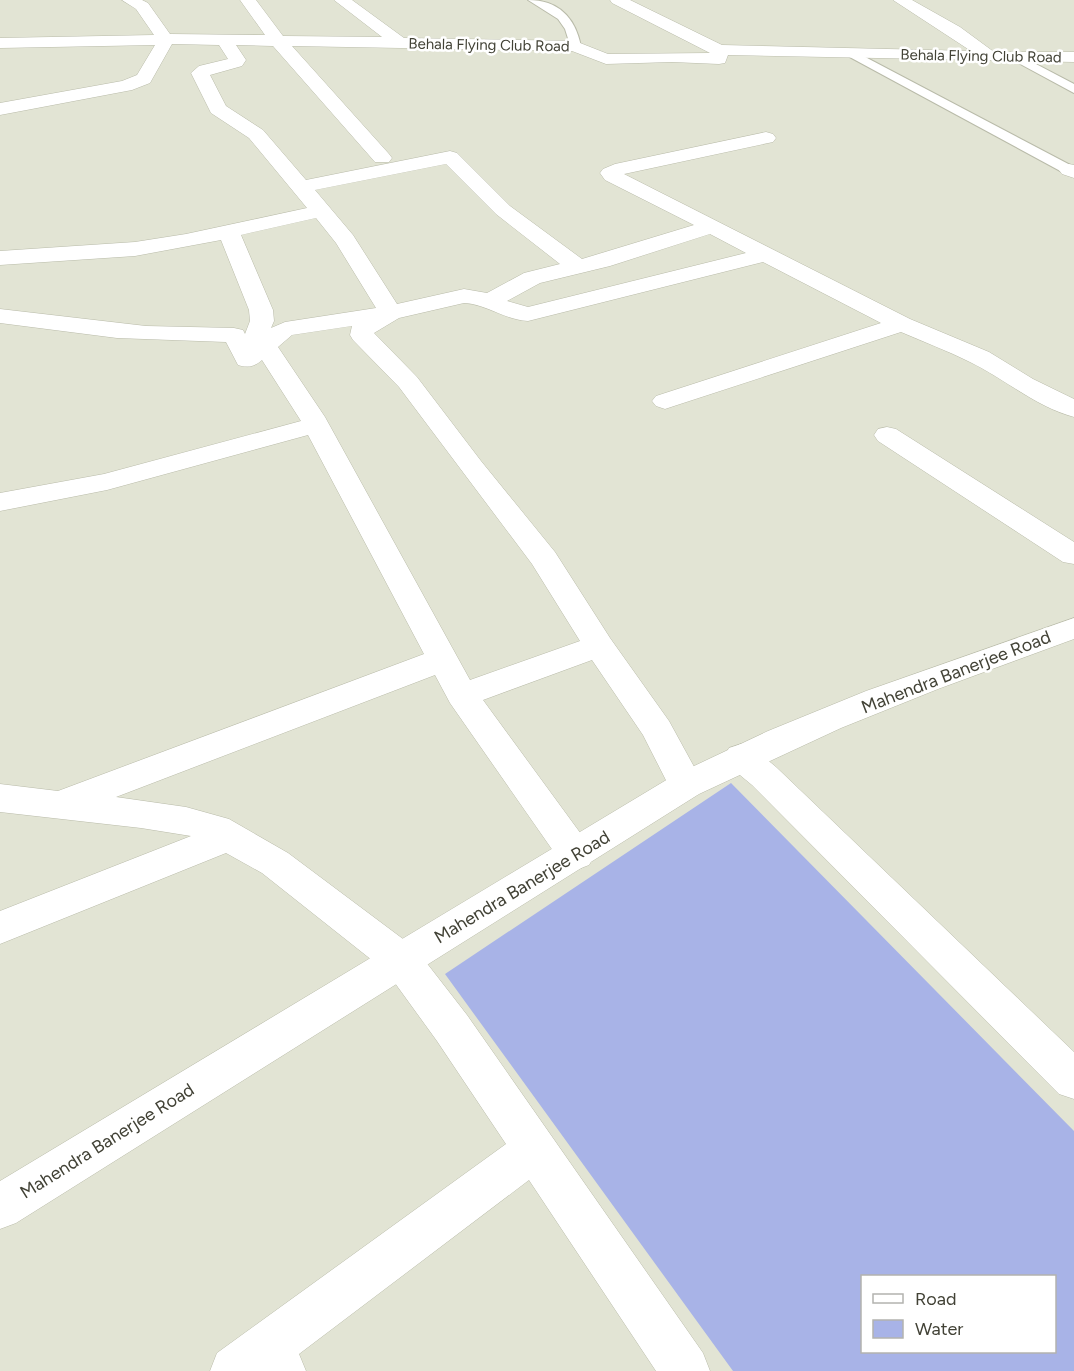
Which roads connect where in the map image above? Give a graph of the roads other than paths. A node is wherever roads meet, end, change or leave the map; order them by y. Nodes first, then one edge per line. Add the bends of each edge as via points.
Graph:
1 (130, 0) edge
2 (248, 0) edge
3 (342, 0) edge
4 (533, 0) edge
5 (618, 0) edge
6 (901, 0) edge
7 (166, 40) junction
8 (225, 40) junction
9 (278, 41) junction
10 (0, 43) edge
11 (400, 43) junction
12 (575, 46) junction
13 (718, 50) junction
14 (850, 53) junction
15 (990, 57) junction
16 (1015, 57) junction
17 (1074, 57) edge
18 (1074, 89) edge
19 (0, 109) edge
20 (766, 138) dead end
21 (382, 158) dead end
22 (1071, 171) edge
23 (300, 187) junction
24 (321, 212) junction
25 (712, 226) junction
26 (228, 232) junction
27 (766, 255) junction
28 (0, 258) edge
29 (578, 267) junction
30 (488, 302) junction
31 (391, 313) junction
32 (0, 316) edge
33 (902, 324) junction
34 (247, 360) junction
35 (666, 401) dead end
36 (1074, 409) edge
37 (316, 425) junction
38 (887, 435) dead end
39 (0, 501) edge
40 (1074, 555) edge
41 (1074, 628) edge
42 (598, 646) junction
43 (441, 660) junction
44 (462, 695) junction
45 (741, 757) junction
46 (686, 785) junction
47 (0, 798) edge
48 (62, 803) junction
49 (227, 837) junction
50 (576, 855) junction
51 (0, 928) edge
52 (401, 960) junction
53 (1074, 1080) edge
54 (535, 1149) junction
55 (0, 1207) edge
56 (261, 1363) edge
57 (685, 1371) edge

1 - 7 street via 142,6
2 - 9 street
3 - 11 street
4 - 12 lane via 554,10 572,28
5 - 13 street
6 - 15 street
7 - 8 street, Behala Flying Club Road
7 - 10 street, Behala Flying Club Road
7 - 19 street via 138,83
8 - 9 street, Behala Flying Club Road
8 - 23 street via 236,62 200,73 213,103 256,134
9 - 11 street, Behala Flying Club Road
9 - 21 street
11 - 12 street, Behala Flying Club Road
12 - 13 street, Behala Flying Club Road via 606,59 719,59
13 - 14 street, Behala Flying Club Road
14 - 15 street, Behala Flying Club Road
14 - 22 lane
15 - 16 street, Behala Flying Club Road
16 - 17 street, Behala Flying Club Road
16 - 18 lane
20 - 25 street via 610,173
23 - 24 street
23 - 29 street via 450,157 503,210
24 - 26 street
24 - 31 street via 345,240
25 - 27 street
25 - 29 street
26 - 28 street via 135,249
26 - 34 street via 261,310 262,321
27 - 30 street via 528,314
27 - 33 street
29 - 30 street via 532,278
30 - 31 street via 464,296
31 - 34 street via 285,329
31 - 42 street via 362,329 362,334 408,382 544,559
32 - 34 street via 145,334 234,335
33 - 35 street
33 - 36 street via 980,357
34 - 37 street via 263,344
37 - 39 street via 107,482
37 - 43 street
38 - 40 street
41 - 45 street, Mahendra Banerjee Road via 968,665
42 - 44 street
42 - 46 street via 657,730
43 - 44 street
43 - 48 street
44 - 50 street
45 - 46 street, Mahendra Banerjee Road
45 - 53 street
46 - 50 street, Mahendra Banerjee Road
47 - 48 street
48 - 49 street via 186,821 216,829
49 - 51 street
49 - 52 street via 275,864
50 - 52 street, Mahendra Banerjee Road
52 - 54 street
52 - 55 street, Mahendra Banerjee Road
54 - 56 street
54 - 57 street

